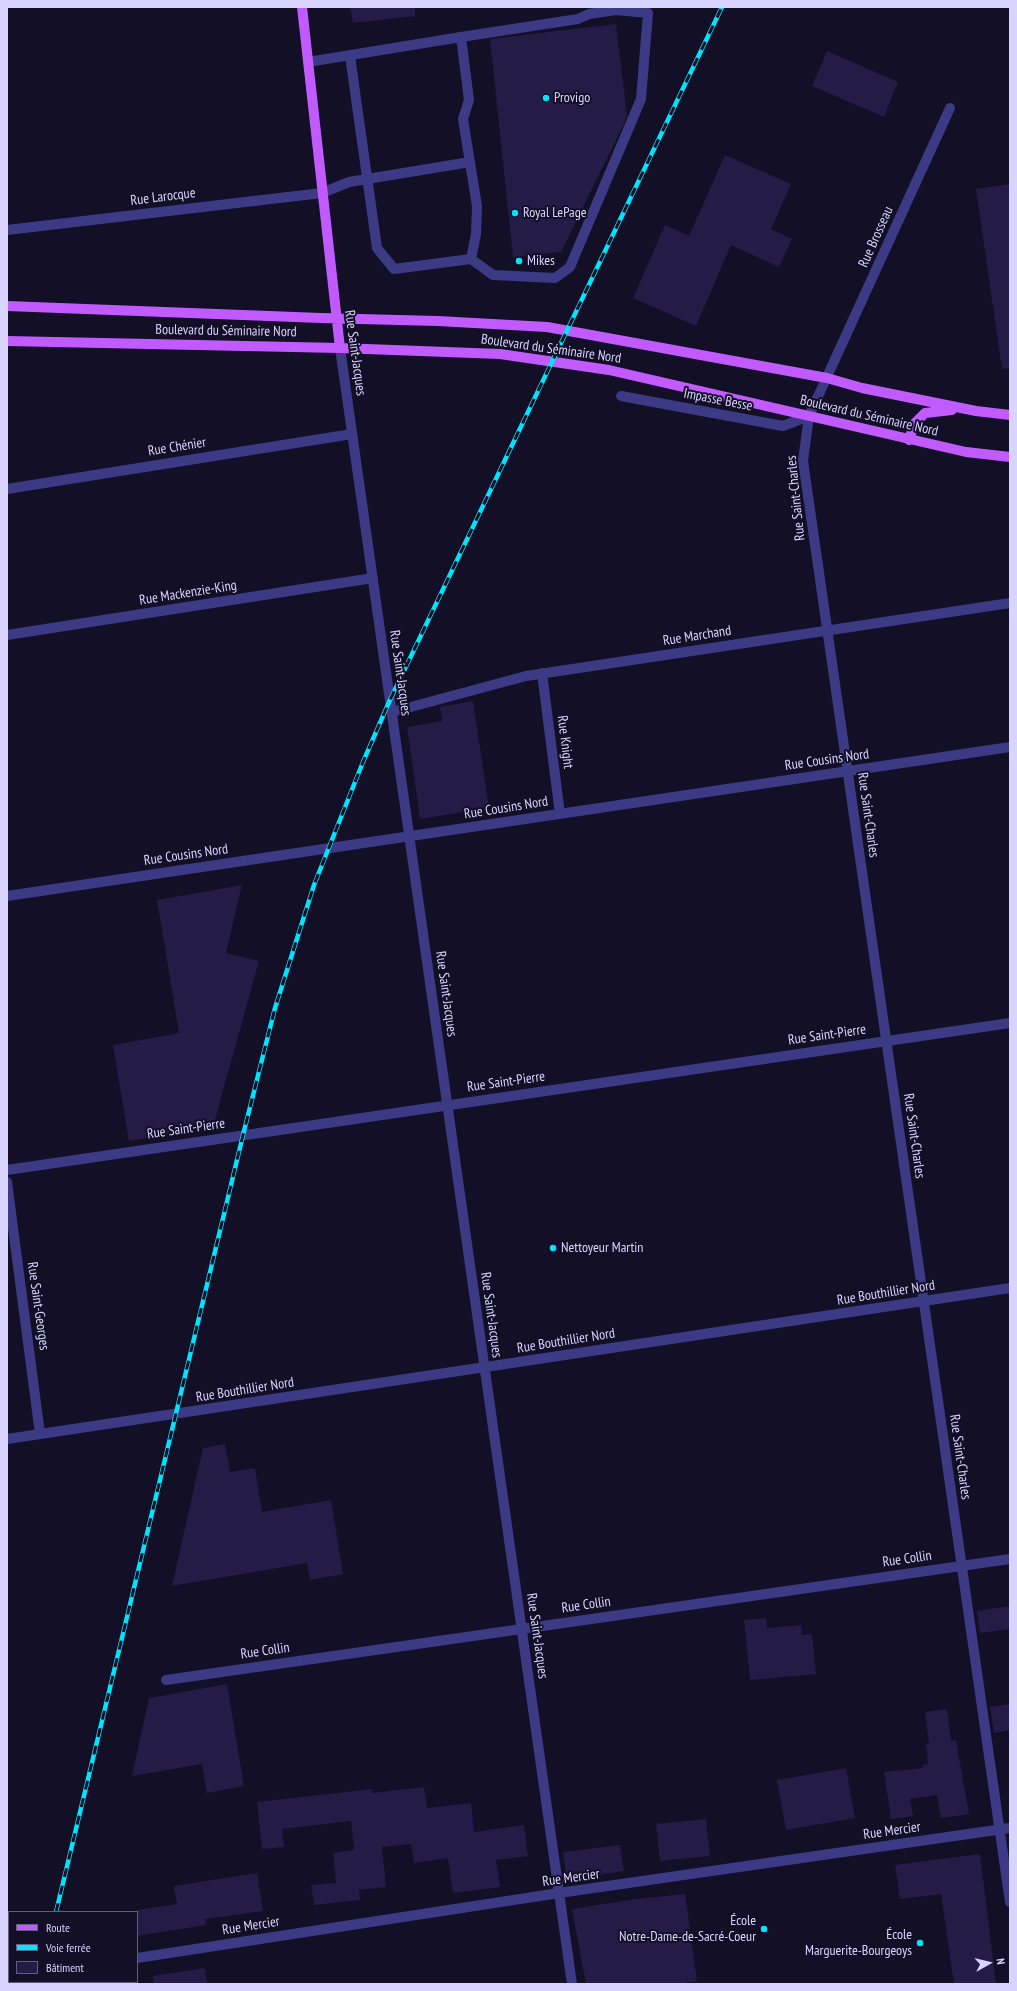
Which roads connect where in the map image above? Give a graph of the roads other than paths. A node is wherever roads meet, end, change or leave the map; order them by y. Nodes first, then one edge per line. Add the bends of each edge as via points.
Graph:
1 (302, 7) edge
2 (461, 37) junction
3 (350, 56) junction
4 (308, 62) junction
5 (950, 108) dead end
6 (470, 162) junction
7 (367, 180) junction
8 (322, 193) junction
9 (7, 230) edge
10 (471, 259) junction
11 (7, 306) edge
12 (336, 319) junction
13 (7, 341) edge
14 (340, 348) junction
15 (827, 378) junction
16 (622, 396) dead end
17 (976, 411) junction
18 (1010, 415) edge
19 (809, 416) junction
20 (352, 434) junction
21 (909, 440) junction
22 (1010, 457) edge
23 (7, 489) edge
24 (373, 578) junction
25 (1010, 603) edge
26 (827, 630) junction
27 (7, 635) edge
28 (542, 673) junction
29 (392, 712) junction
30 (1010, 747) edge
31 (848, 771) junction
32 (560, 814) junction
33 (409, 836) junction
34 (7, 896) edge
35 (1010, 1023) edge
36 (887, 1041) junction
37 (448, 1105) junction
38 (7, 1170) edge
39 (7, 1182) edge
40 (1010, 1288) edge
41 (924, 1301) junction
42 (485, 1367) junction
43 (40, 1434) junction
44 (7, 1439) edge
45 (1010, 1559) edge
46 (962, 1566) junction
47 (522, 1629) junction
48 (166, 1680) dead end
49 (1010, 1828) edge
50 (1000, 1829) junction
51 (559, 1893) junction
52 (1010, 1902) edge
53 (138, 1958) edge
54 (572, 1984) edge

1 - 4 main road, Rue Saint-Jacques
2 - 3 street
2 - 6 street via 469,100 463,119
2 - 10 street via 578,19 590,14 616,10 648,13 641,99 570,267 554,278 493,275
3 - 4 street
3 - 7 street
4 - 8 main road, Rue Saint-Jacques
5 - 15 street, Rue Brosseau
6 - 7 street, Rue Larocque
6 - 10 street via 477,206 476,234
7 - 8 street, Rue Larocque via 349,182
7 - 10 street via 377,248 394,269
8 - 9 street, Rue Larocque
8 - 12 main road, Rue Saint-Jacques
11 - 12 main road, Boulevard du Séminaire Nord
12 - 14 main road, Rue Saint-Jacques
12 - 15 main road, Boulevard du Séminaire Nord via 547,327
13 - 14 main road, Boulevard du Séminaire Nord
14 - 19 main road, Boulevard du Séminaire Nord via 500,354 609,370
14 - 20 street, Rue Saint-Jacques
15 - 17 main road, Boulevard du Séminaire Nord via 862,388
15 - 19 street, Rue Saint-Charles
16 - 19 street, Impasse Besse via 783,426
17 - 18 main road, Boulevard du Séminaire Nord
17 - 21 main road via 945,410 925,413 914,424
19 - 21 main road, Boulevard du Séminaire Nord
19 - 26 street, Rue Saint-Charles via 803,461
20 - 23 street, Rue Chénier
20 - 24 street, Rue Saint-Jacques
21 - 22 main road, Boulevard du Séminaire Nord via 966,452
24 - 27 street, Rue Mackenzie-King
24 - 29 street, Rue Saint-Jacques
25 - 26 street, Rue Marchand
26 - 28 street, Rue Marchand
26 - 31 street, Rue Saint-Charles
28 - 29 street, Rue Marchand
28 - 32 street, Rue Knight
29 - 33 street, Rue Saint-Jacques
30 - 31 street, Rue Cousins Nord
31 - 32 street, Rue Cousins Nord
31 - 36 street, Rue Saint-Charles
32 - 33 street, Rue Cousins Nord
33 - 34 street, Rue Cousins Nord
33 - 37 street, Rue Saint-Jacques
35 - 36 street, Rue Saint-Pierre
36 - 37 street, Rue Saint-Pierre
36 - 41 street, Rue Saint-Charles
37 - 38 street, Rue Saint-Pierre
37 - 42 street, Rue Saint-Jacques
39 - 43 street, Rue Saint-Georges
40 - 41 street, Rue Bouthillier Nord
41 - 42 street, Rue Bouthillier Nord
41 - 46 street, Rue Saint-Charles
42 - 43 street, Rue Bouthillier Nord
42 - 47 street, Rue Saint-Jacques
43 - 44 street, Rue Bouthillier Nord
45 - 46 street, Rue Collin
46 - 47 street, Rue Collin
46 - 50 street, Rue Saint-Charles
47 - 48 street, Rue Collin
47 - 51 street, Rue Saint-Jacques
49 - 50 street, Rue Mercier
50 - 51 street, Rue Mercier
50 - 52 street, Rue Saint-Charles
51 - 53 street, Rue Mercier
51 - 54 street, Rue Saint-Jacques

